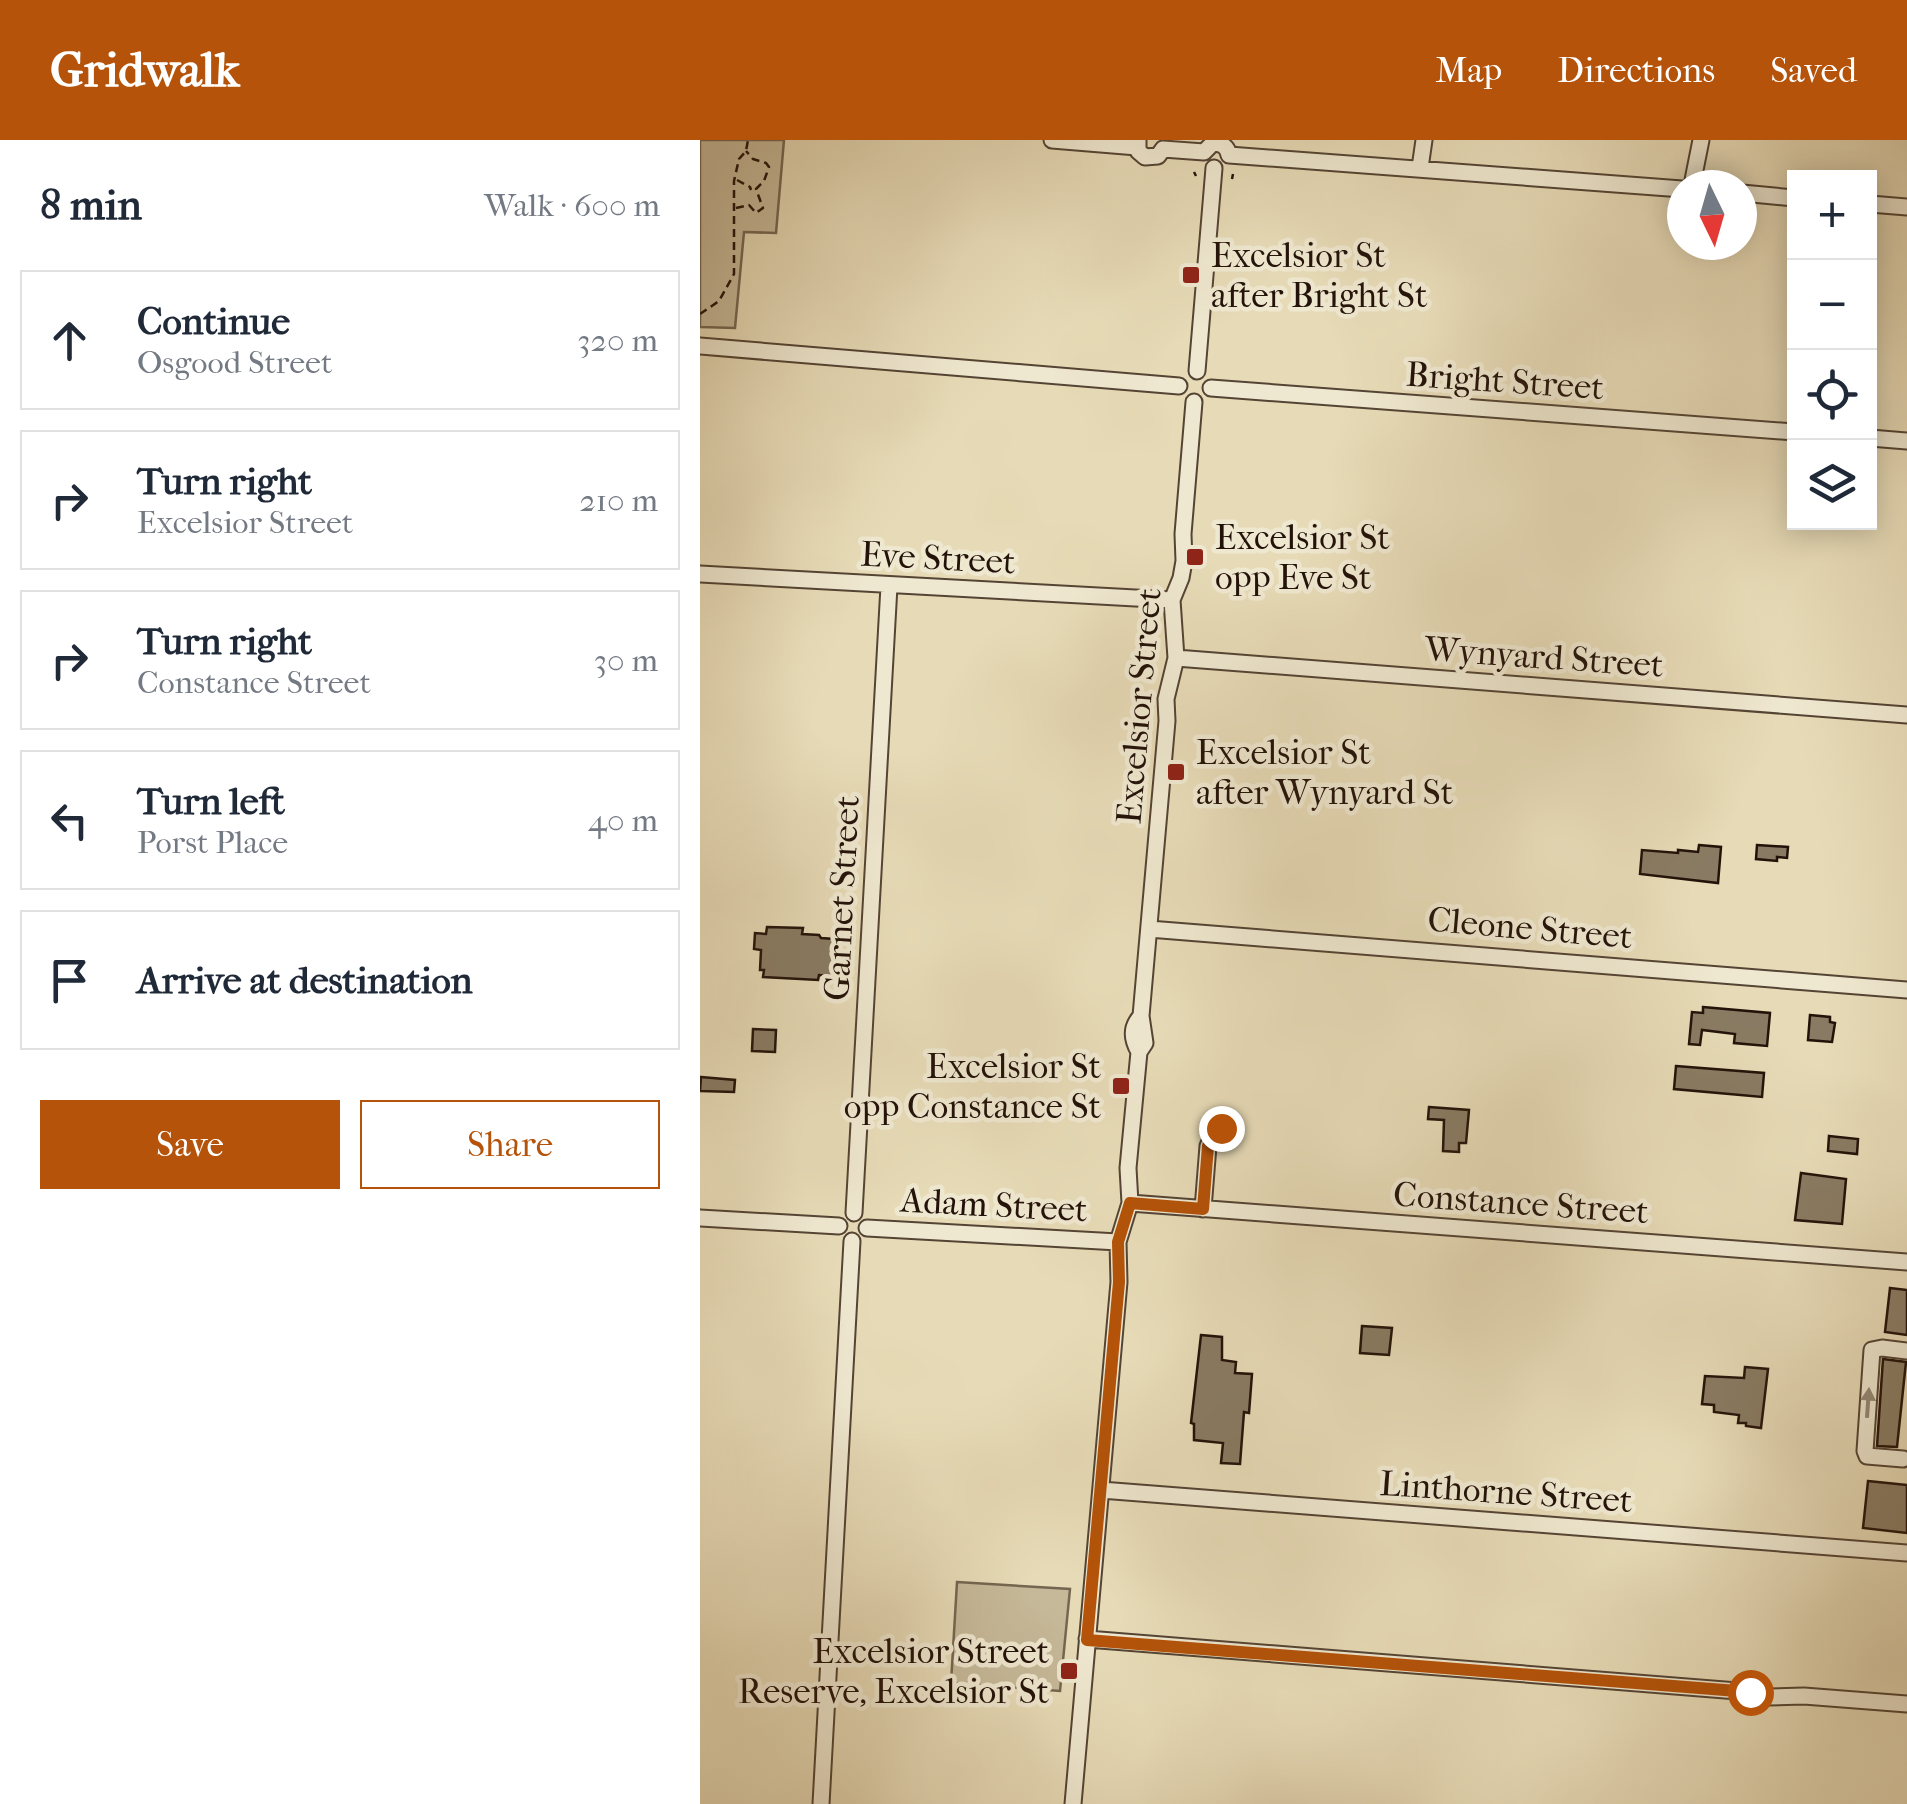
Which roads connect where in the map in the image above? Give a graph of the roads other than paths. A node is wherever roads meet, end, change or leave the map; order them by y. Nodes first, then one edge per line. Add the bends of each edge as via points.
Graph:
1 (1052, 140) edge
2 (1424, 140) edge
3 (1701, 140) edge
4 (1138, 143) edge
5 (1163, 145) edge
6 (1204, 152) junction
7 (1229, 156) junction
8 (1214, 168) junction
9 (1420, 168) junction
10 (1695, 170) edge
11 (1667, 187) edge
12 (1757, 195) edge
13 (1787, 197) edge
14 (1877, 205) edge
15 (1907, 207) edge
16 (700, 346) edge
17 (1197, 371) junction
18 (1179, 386) junction
19 (1210, 388) junction
20 (1194, 402) junction
21 (1787, 431) edge
22 (1877, 439) edge
23 (1907, 441) edge
24 (700, 574) edge
25 (889, 586) junction
26 (1172, 600) junction
27 (1176, 658) junction
28 (1907, 715) edge
29 (1148, 929) junction
30 (1907, 990) edge
31 (1221, 1128) dead end
32 (1130, 1203) junction
33 (1203, 1209) junction
34 (854, 1213) junction
35 (700, 1218) edge
36 (838, 1226) junction
37 (867, 1228) junction
38 (852, 1241) junction
39 (1118, 1242) junction
40 (1907, 1262) edge
41 (1907, 1351) edge
42 (1902, 1460) dead end
43 (1101, 1490) junction
44 (1907, 1553) edge
45 (1087, 1640) junction
46 (1907, 1704) edge
47 (821, 1804) edge
48 (1073, 1804) edge

1 - 4 street
2 - 9 street
3 - 10 street
4 - 5 street via 1149,159
5 - 6 street
6 - 7 street via 1220,143
6 - 8 street
7 - 8 street
7 - 9 street
8 - 17 street
9 - 11 street
12 - 13 street
14 - 15 street
16 - 18 street
17 - 18 street via 1185,374
17 - 19 street via 1208,376
18 - 20 street
19 - 20 street
19 - 21 street, Bright Street
20 - 26 street, Excelsior Street via 1184,561
22 - 23 street
24 - 25 street, Eve Street
25 - 26 street, Eve Street
25 - 34 street, Garnet Street
26 - 27 street, Excelsior Street
27 - 28 street, Wynyard Street
27 - 29 street, Excelsior Street via 1166,699
29 - 30 street, Cleone Street
29 - 32 street, Excelsior Street via 1141,1016 1146,1043 1139,1052
31 - 33 street via 1208,1146
32 - 33 street, Constance Street
32 - 39 street, Excelsior Street
33 - 40 street, Constance Street
34 - 36 street
34 - 37 street
35 - 36 street
36 - 38 street
37 - 38 street
37 - 39 street, Adam Street
38 - 47 street
39 - 43 street, Excelsior Street
42 -> 41 street via 1864,1451 1872,1350
43 - 44 street, Linthorne Street
43 - 45 street, Excelsior Street
45 - 46 street
45 - 48 street, Excelsior Street

